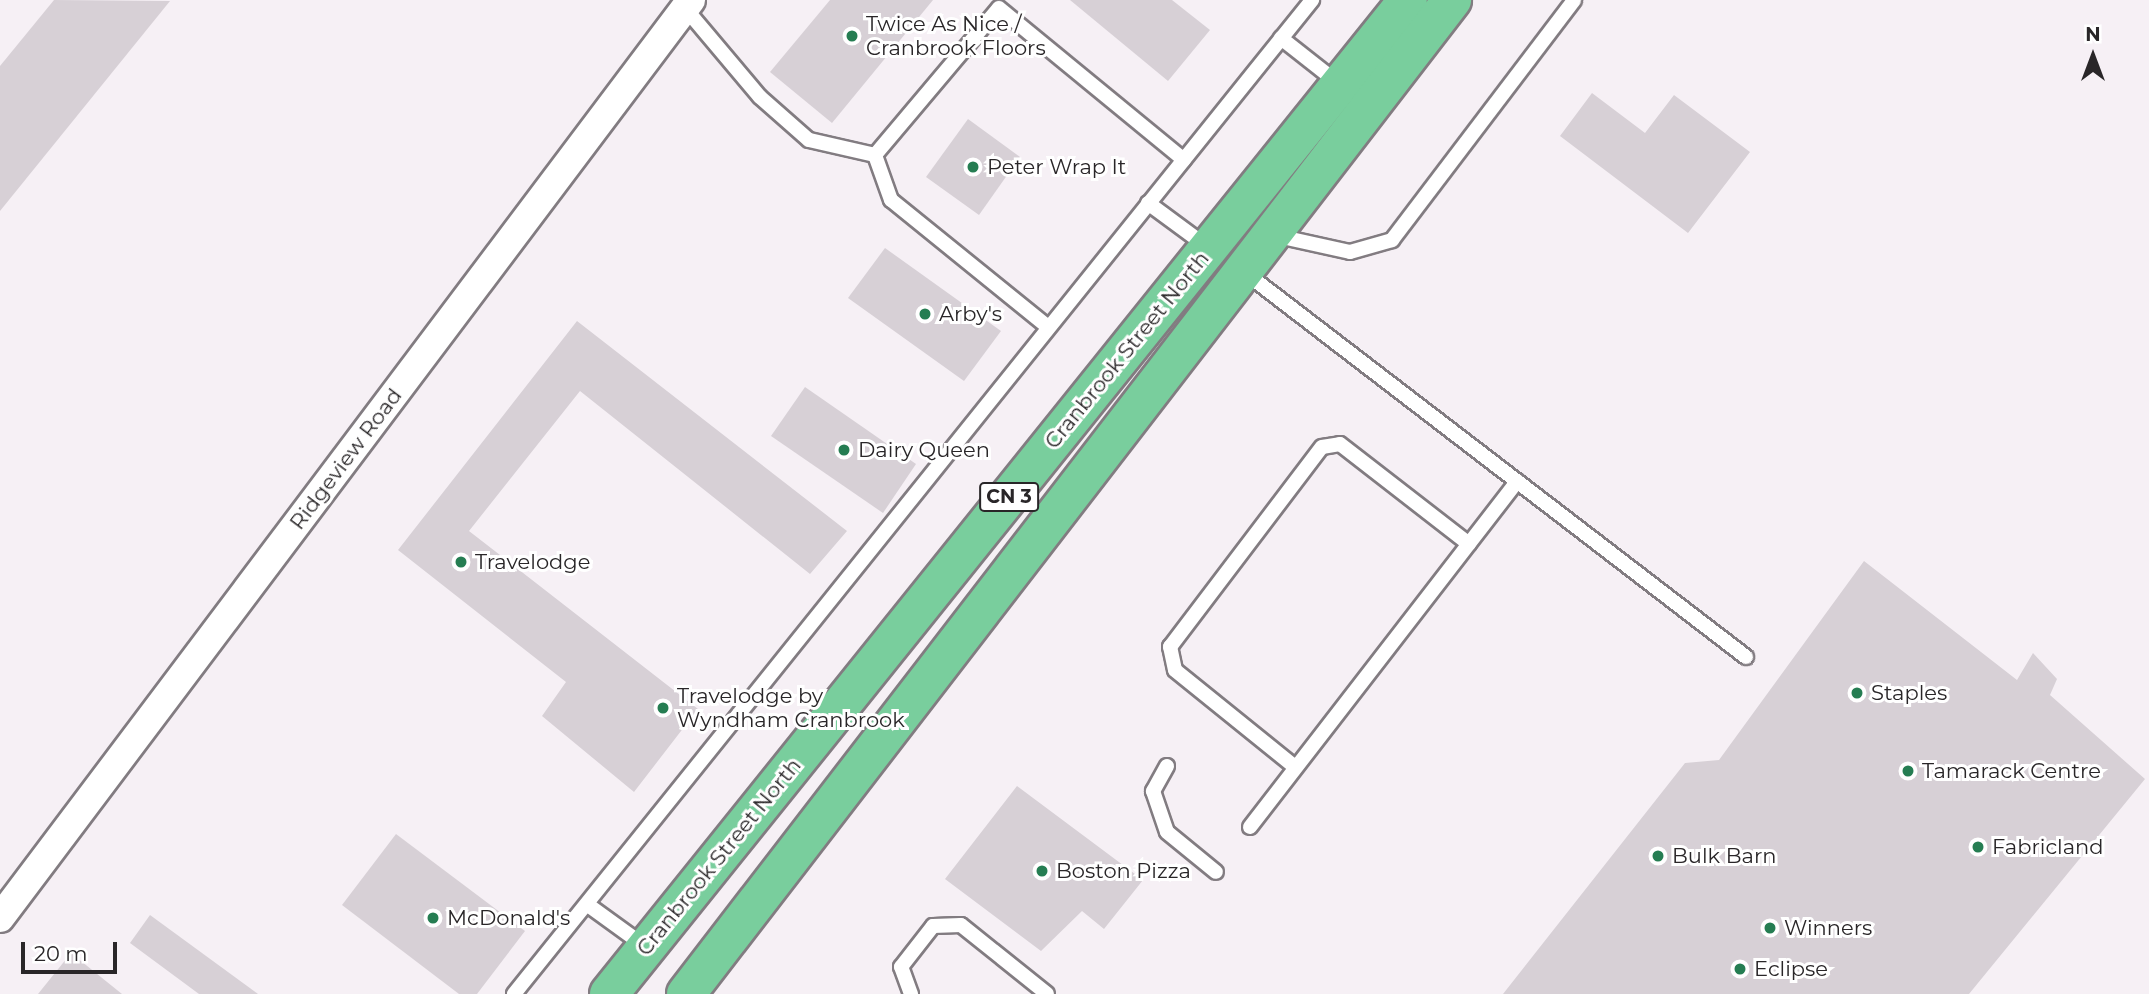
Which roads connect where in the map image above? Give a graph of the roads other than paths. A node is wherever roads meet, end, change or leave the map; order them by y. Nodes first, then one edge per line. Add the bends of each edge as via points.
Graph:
1 (1312, 0) edge
2 (1408, 0) edge
3 (1452, 0) edge
4 (1574, 0) edge
5 (688, 4) edge
6 (1281, 38) junction
7 (1340, 84) junction
8 (875, 155) junction
9 (1184, 160) junction
10 (1148, 204) junction
11 (1269, 234) junction
12 (1225, 259) junction
13 (1048, 327) junction
14 (1517, 481) junction
15 (1469, 544) junction
16 (1746, 657) dead end
17 (1167, 766) dead end
18 (1295, 767) junction
19 (1250, 827) dead end
20 (1216, 872) dead end
21 (588, 905) junction
22 (0, 918) edge
23 (647, 948) junction
24 (514, 994) edge
25 (609, 994) edge
26 (686, 994) edge
27 (911, 994) edge
28 (1047, 994) edge

1 - 6 lane
2 - 7 highway, Cranbrook Street North / CN 3
3 - 11 highway, Cranbrook Street North / CN 3
4 - 11 lane via 1392,240 1350,252
5 - 8 lane via 760,97 809,139
5 - 22 street, Ridgeview Road
6 - 7 lane
6 - 9 lane
7 - 12 highway, Cranbrook Street North / CN 3
8 - 9 lane via 999,8
8 - 13 lane via 891,200
9 - 10 lane
10 - 12 lane
10 - 13 lane
11 - 12 highway, Cranbrook Street North / CN 3
12 - 14 lane
12 - 23 highway, Cranbrook Street North / CN 3
12 - 26 highway, Cranbrook Street North / CN 3
13 - 21 lane
14 - 15 lane
14 - 16 lane
15 - 18 lane
15 - 18 lane via 1340,444 1322,447 1170,647 1175,670
17 - 20 lane via 1153,791 1167,832
18 - 19 lane
21 - 23 lane
21 - 24 lane
23 - 25 highway, Cranbrook Street North / CN 3
27 - 28 lane via 901,967 933,926 961,925

